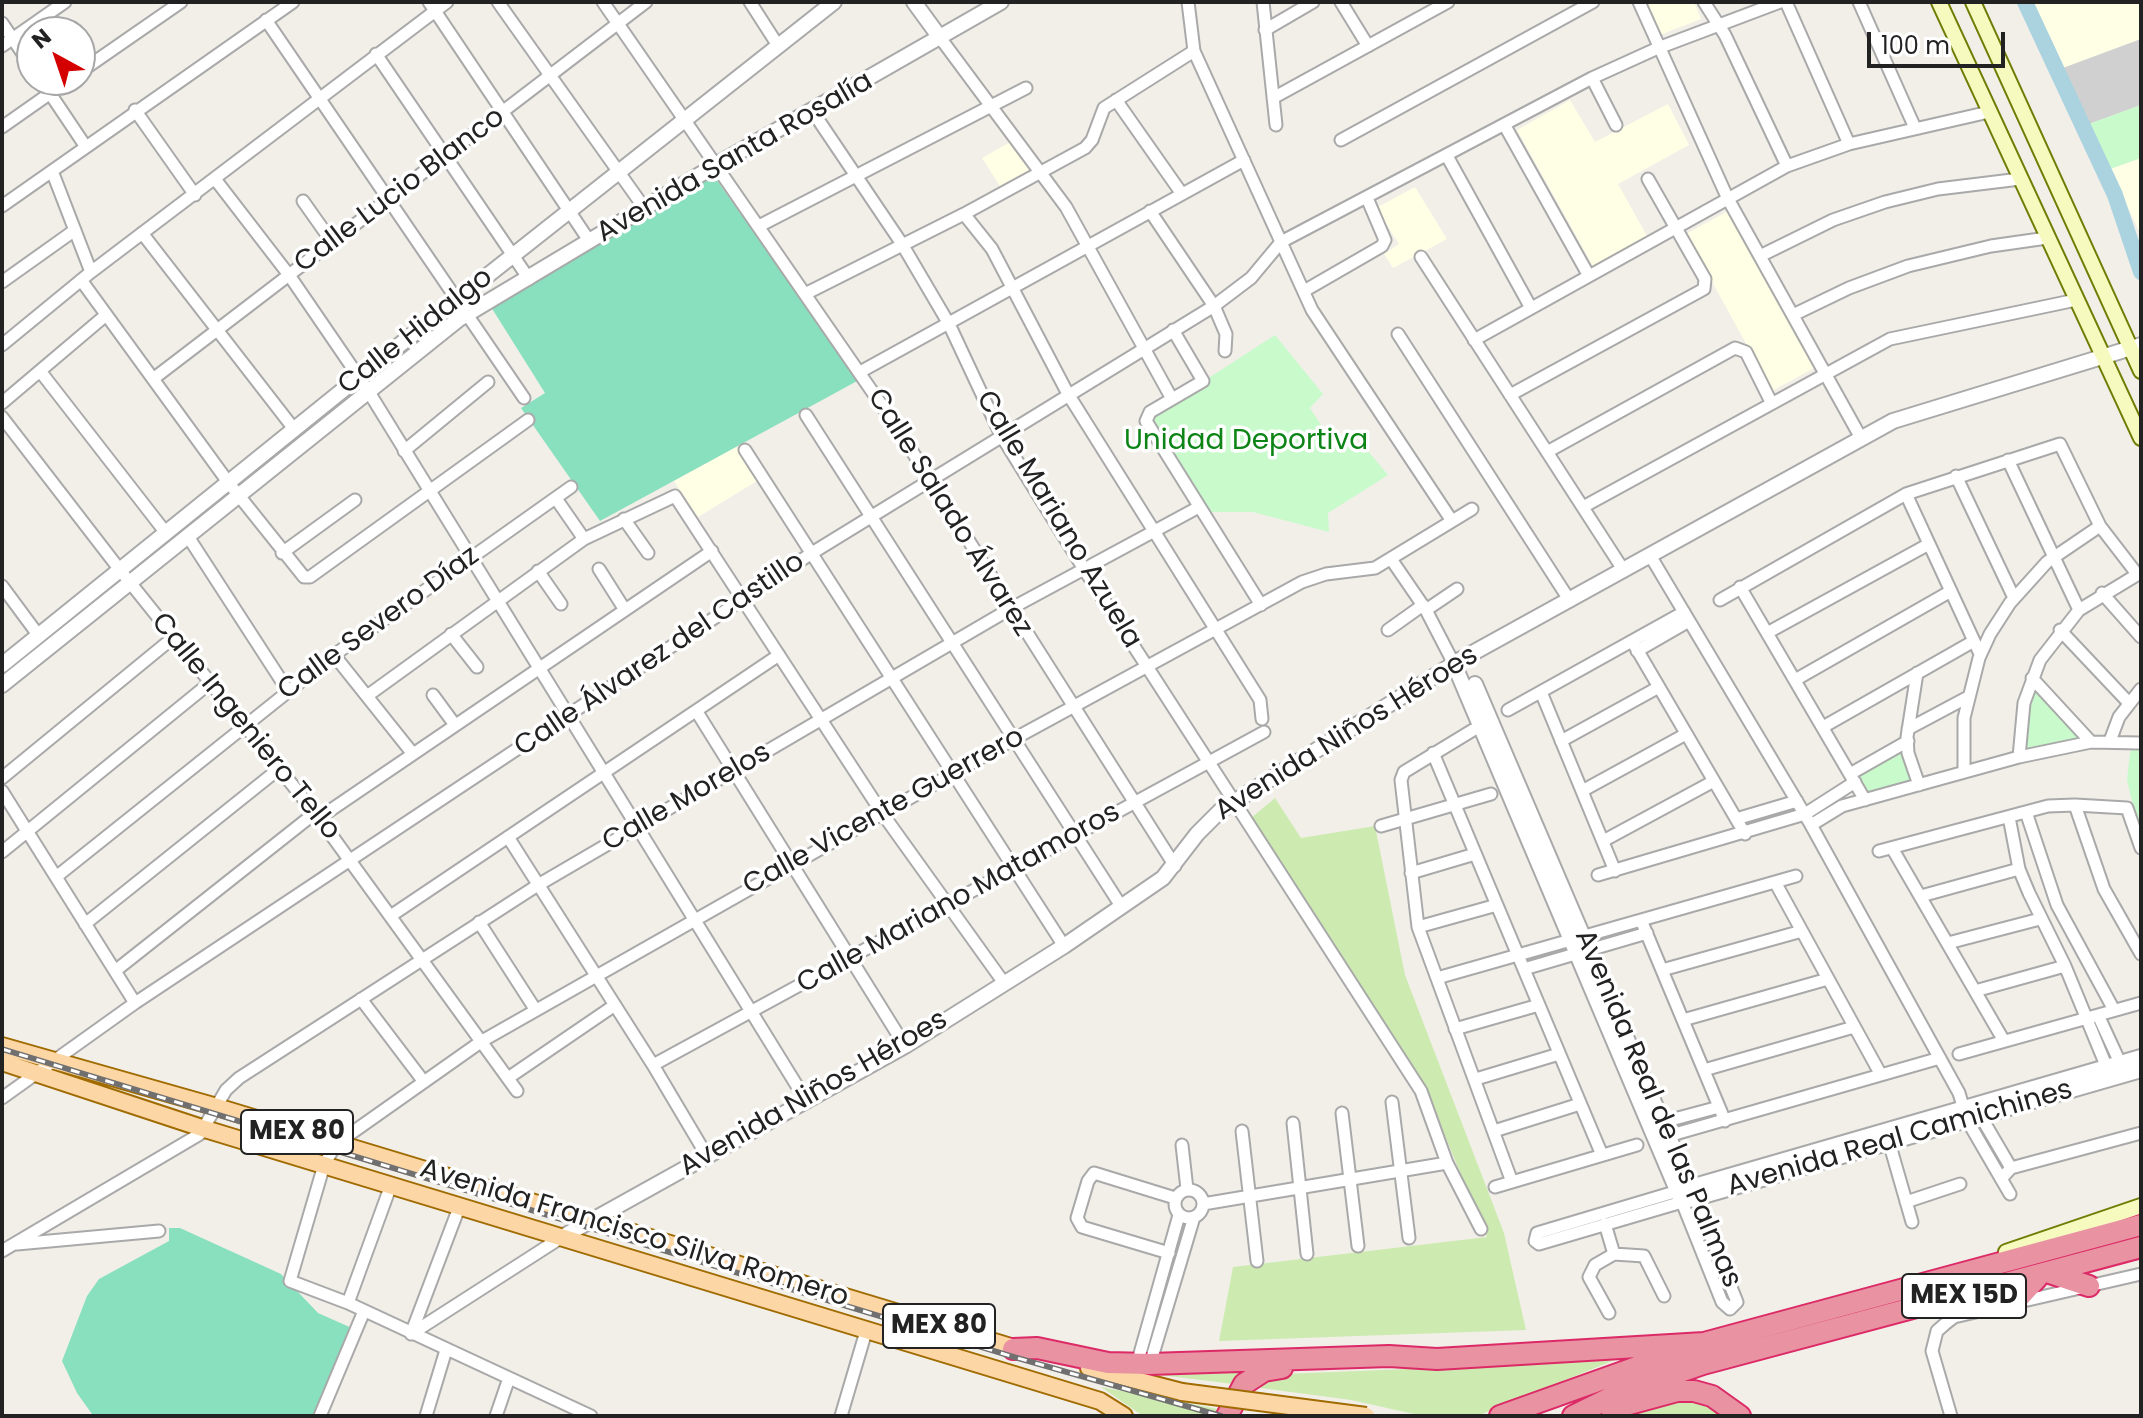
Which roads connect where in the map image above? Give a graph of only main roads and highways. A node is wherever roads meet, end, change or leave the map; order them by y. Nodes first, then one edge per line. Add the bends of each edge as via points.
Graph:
1 (1939, 2) edge
2 (1973, 2) edge
3 (2136, 346) edge
4 (2141, 371) edge
5 (2141, 438) edge
6 (2, 1046) edge
7 (2, 1062) edge
8 (46, 1067) junction
9 (2141, 1206) edge
10 (2141, 1225) edge
11 (2141, 1250) edge
12 (2006, 1252) joint
13 (2044, 1275) junction
14 (2089, 1286) road end
15 (1914, 1287) junction
16 (2013, 1304) road end
17 (1704, 1343) junction
18 (1013, 1349) junction
19 (1437, 1359) junction
20 (1100, 1401) junction
21 (1115, 1416) edge
22 (1124, 1416) edge
23 (1227, 1416) edge
24 (1366, 1416) edge
25 (1500, 1416) edge
26 (1573, 1416) edge
27 (1584, 1416) edge
28 (1740, 1416) edge

1 - 5 main road
2 - 3 main road
3 - 4 main road
6 - 8 main road, Avenida Francisco Silva Romero / MEX 80
7 - 8 main road, Avenida Francisco Silva Romero / MEX 80
8 - 18 main road, Avenida Francisco Silva Romero / MEX 80 via 217,1107
8 - 20 main road, Avenida Francisco Silva Romero / MEX 80 via 205,1129
9 - 12 main road
10 - 15 highway, MEX 15D
11 - 13 highway, MEX 15D
12 - 15 highway
13 - 14 highway
13 - 16 highway
13 - 26 highway, MEX 15D via 1703,1364 1622,1392
15 - 17 highway, MEX 15D
17 - 19 highway
17 - 25 highway, MEX 15D
18 - 19 highway via 1144,1364
18 - 24 main road, Avenida Francisco Silva Romero / MEX 80, bridge via 1182,1392
19 - 23 highway via 1390,1367 1273,1368 1244,1384
20 - 21 main road
20 - 22 main road, Avenida Francisco Silva Romero / MEX 80
27 - 28 highway via 1677,1391 1712,1396

